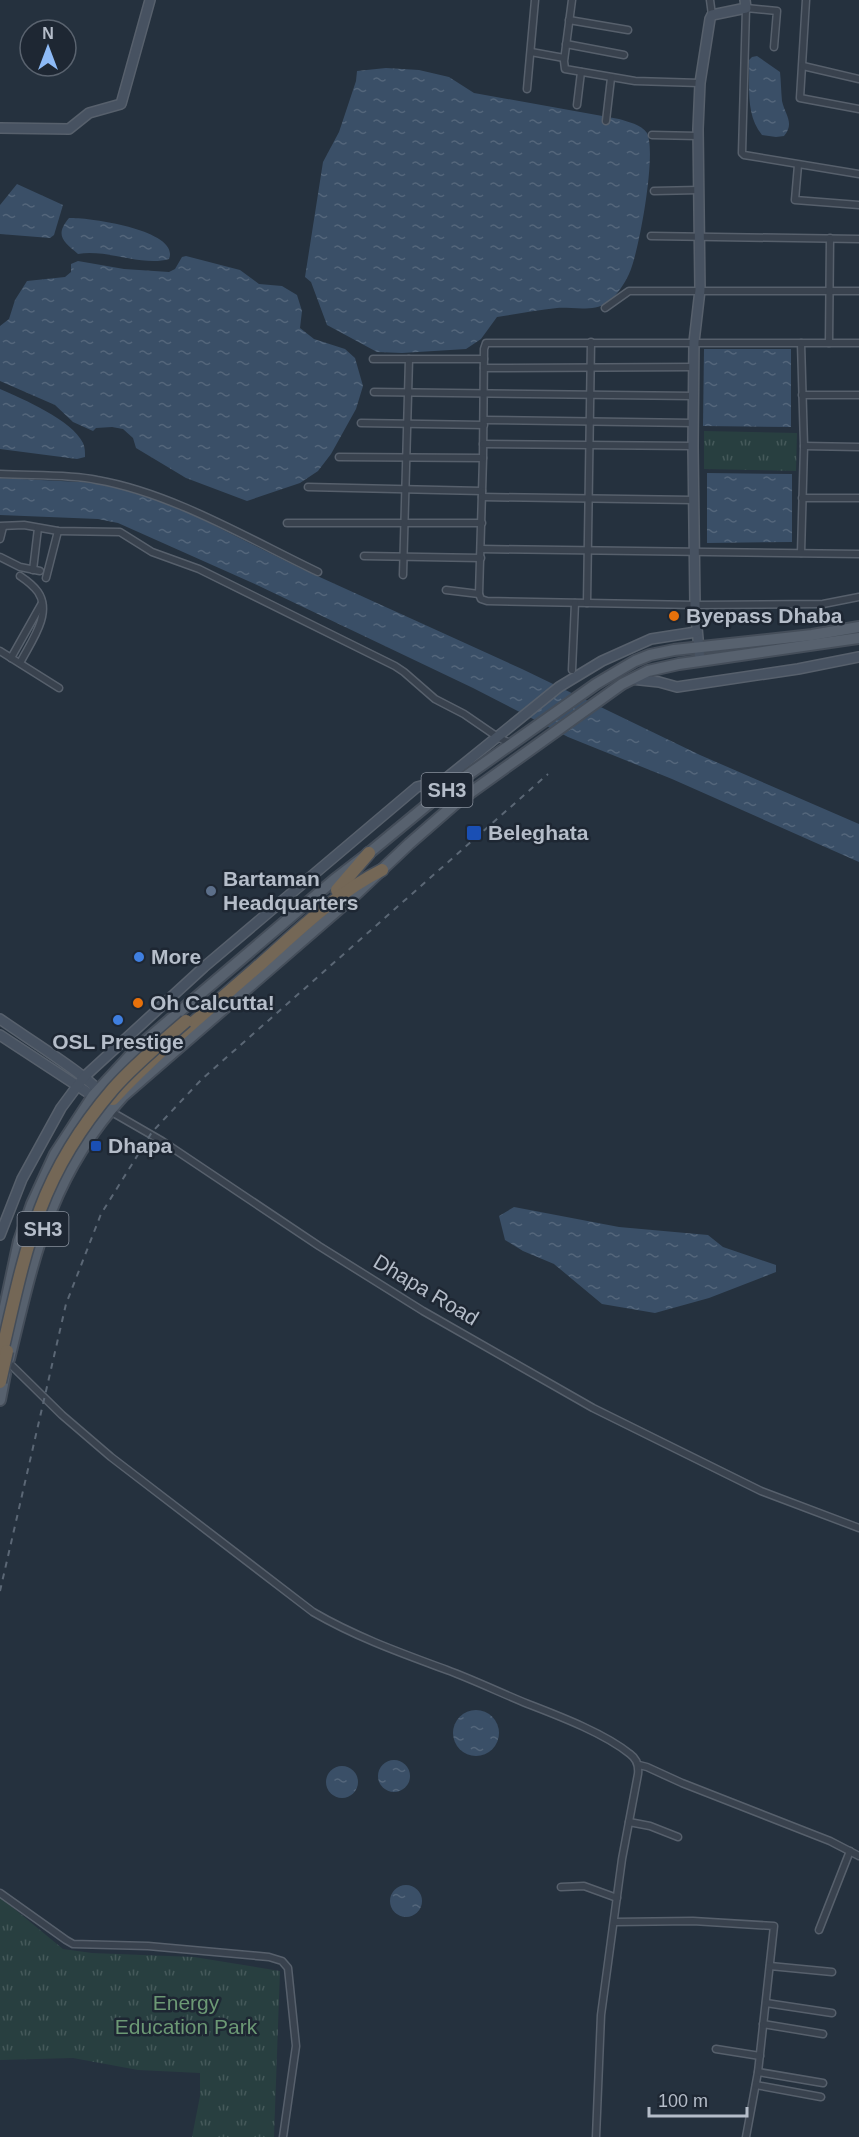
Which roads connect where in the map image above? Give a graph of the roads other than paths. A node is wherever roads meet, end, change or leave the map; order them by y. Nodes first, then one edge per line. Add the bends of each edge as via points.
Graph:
1 (150, 0) edge
2 (535, 0) edge
3 (572, 0) edge
4 (710, 0) edge
5 (806, 0) edge
6 (745, 4) edge
7 (712, 15) junction
8 (569, 20) junction
9 (628, 30) dead end
10 (566, 44) junction
11 (774, 47) dead end
12 (531, 52) junction
13 (624, 55) dead end
14 (564, 58) junction
15 (803, 66) junction
16 (581, 72) junction
17 (611, 78) junction
18 (859, 79) edge
19 (700, 83) junction
20 (526, 89) dead end
21 (577, 105) dead end
22 (859, 109) edge
23 (606, 121) dead end
24 (0, 128) edge
25 (652, 135) dead end
26 (698, 136) junction
27 (798, 165) junction
28 (859, 174) edge
29 (699, 190) junction
30 (654, 191) dead end
31 (859, 206) edge
32 (651, 236) dead end
33 (700, 237) junction
34 (830, 238) junction
35 (859, 238) edge
36 (700, 290) junction
37 (829, 290) junction
38 (859, 291) edge
39 (605, 308) dead end
40 (591, 342) junction
41 (694, 342) junction
42 (801, 343) junction
43 (829, 343) junction
44 (859, 343) edge
45 (373, 359) dead end
46 (409, 359) junction
47 (484, 359) junction
48 (591, 366) junction
49 (694, 367) junction
50 (484, 368) junction
51 (374, 392) dead end
52 (408, 392) junction
53 (483, 393) junction
54 (591, 395) junction
55 (802, 395) junction
56 (859, 395) edge
57 (694, 396) junction
58 (590, 421) junction
59 (484, 422) junction
60 (361, 423) dead end
61 (407, 423) junction
62 (693, 423) junction
63 (483, 444) junction
64 (590, 446) junction
65 (693, 446) junction
66 (804, 446) junction
67 (859, 447) edge
68 (339, 457) dead end
69 (406, 457) junction
70 (483, 458) junction
71 (0, 474) edge
72 (308, 487) dead end
73 (406, 490) junction
74 (482, 494) junction
75 (589, 498) junction
76 (802, 498) junction
77 (859, 498) edge
78 (693, 500) junction
79 (405, 522) junction
80 (287, 523) dead end
81 (482, 523) junction
82 (2, 526) edge
83 (38, 528) junction
84 (58, 531) junction
85 (0, 539) edge
86 (481, 549) junction
87 (587, 551) junction
88 (695, 553) junction
89 (801, 553) junction
90 (859, 554) edge
91 (364, 556) dead end
92 (404, 556) junction
93 (0, 557) edge
94 (481, 558) junction
95 (318, 572) dead end
96 (403, 575) dead end
97 (20, 576) dead end
98 (46, 578) dead end
99 (446, 590) dead end
100 (479, 594) junction
101 (859, 597) edge
102 (42, 603) junction
103 (575, 603) junction
104 (587, 603) junction
105 (694, 606) junction
106 (859, 627) edge
107 (696, 632) junction
108 (859, 638) edge
109 (698, 647) junction
110 (0, 651) edge
111 (859, 657) edge
112 (11, 658) junction
113 (700, 661) junction
114 (20, 663) junction
115 (572, 670) dead end
116 (631, 679) junction
117 (59, 688) dead end
118 (499, 738) junction
119 (512, 744) junction
120 (369, 853) junction
121 (382, 870) junction
122 (0, 1019) edge
123 (191, 1021) junction
124 (0, 1035) edge
125 (84, 1077) junction
126 (76, 1086) junction
127 (96, 1093) junction
128 (110, 1111) junction
129 (0, 1235) edge
130 (4, 1288) edge
131 (0, 1330) edge
132 (4, 1361) edge
133 (0, 1382) edge
134 (0, 1400) edge
135 (859, 1528) edge
136 (639, 1766) junction
137 (628, 1822) junction
138 (678, 1837) dead end
139 (850, 1851) junction
140 (859, 1856) edge
141 (561, 1887) dead end
142 (0, 1893) edge
143 (617, 1898) junction
144 (615, 1922) junction
145 (819, 1929) dead end
146 (770, 1966) junction
147 (832, 1972) dead end
148 (766, 2003) junction
149 (832, 2013) dead end
150 (764, 2024) junction
151 (823, 2034) dead end
152 (716, 2049) dead end
153 (760, 2056) junction
154 (758, 2072) junction
155 (823, 2083) dead end
156 (756, 2085) junction
157 (821, 2097) dead end
158 (283, 2137) edge
159 (596, 2137) edge
160 (746, 2137) edge

1 - 24 street via 121,104 89,113 69,129
2 - 12 street
3 - 8 street
4 - 7 street
5 - 15 street
6 - 7 street
6 - 11 street via 777,11
6 - 27 street via 742,153
7 - 19 street
8 - 9 street
8 - 10 street
10 - 13 street
10 - 14 street
12 - 14 street
12 - 20 street
14 - 16 street via 565,69
15 - 18 street
15 - 22 street via 800,98
16 - 17 street
16 - 21 street
17 - 19 street
17 - 23 street
19 - 26 street
25 - 26 street
26 - 29 street
27 - 28 street
27 - 31 street via 795,200
29 - 30 street
29 - 33 street
32 - 33 street
33 - 34 street
33 - 36 street
34 - 35 street
34 - 37 street
36 - 37 street
36 - 39 street via 629,291
36 - 41 street
37 - 38 street
37 - 43 street
40 - 41 street
40 - 47 street via 489,342 484,345
40 - 48 street
41 - 42 street
41 - 49 street
42 - 43 street
42 - 55 street
43 - 44 street
45 - 46 street
46 - 47 street
46 - 52 street
47 - 50 street
48 - 49 street
48 - 50 street
48 - 54 street
49 - 57 street
50 - 53 street
51 - 52 street
52 - 53 street
52 - 61 street
53 - 54 street
53 - 59 street
54 - 57 street
54 - 58 street
55 - 56 street
55 - 66 street
57 - 62 street
58 - 59 street
58 - 62 street
58 - 64 street
59 - 61 street
59 - 63 street
60 - 61 street
61 - 69 street
62 - 65 street
63 - 64 street
63 - 70 street
64 - 65 street
64 - 75 street
65 - 78 street
66 - 67 street
66 - 76 street
68 - 69 street
69 - 70 street
69 - 73 street
70 - 74 street
71 - 95 street via 94,479 120,486 181,505
72 - 73 street
73 - 74 street
73 - 79 street
74 - 75 street
74 - 81 street
75 - 78 street
75 - 87 street
76 - 77 street
76 - 89 street
78 - 88 street
79 - 80 street
79 - 81 street
79 - 92 street
81 - 86 street
82 - 83 street
82 - 85 street
83 - 84 street
83 - 93 street via 36,570
84 - 98 street
84 - 118 street via 120,532 152,552 199,569 394,666 435,699
86 - 87 street
86 - 94 street
87 - 88 street
87 - 104 street
88 - 89 street
88 - 105 street
89 - 90 street
91 - 92 street
92 - 94 street
92 - 96 street
94 - 100 street
97 - 102 street via 39,593
99 - 100 street
100 - 103 street via 487,601
101 - 105 street via 823,604
102 - 112 street
102 - 114 street via 38,628
103 - 104 street
103 - 115 street
104 - 105 street
105 - 107 street
106 - 109 main road, SH3
107 - 109 street
107 - 118 street via 651,639 602,661 560,687
108 - 113 main road, SH3
109 - 113 street
109 - 119 main road, SH3 via 642,657 605,678
110 - 112 street
111 - 116 street via 677,687
112 - 114 street
113 - 116 main road, SH3
114 - 117 street
116 - 121 main road, SH3 via 456,804
118 - 119 street
118 - 125 street via 444,780 417,787 376,820 204,967
119 - 120 main road, SH3 via 438,796
120 - 123 highway via 332,895
120 - 127 main road, SH3 via 138,1047
121 - 123 highway via 350,888
121 - 128 main road, SH3
122 - 125 street
123 - 132 highway, bridge via 135,1066 112,1090 76,1140 40,1209
123 - 133 highway, bridge via 113,1099 82,1141 55,1189 31,1256
124 - 126 street, Dhapa Road
125 - 126 street
125 - 127 street
126 - 127 street, Dhapa Road
126 - 129 street via 22,1179
127 - 128 street, Dhapa Road
127 - 130 main road, SH3 via 45,1174
128 - 132 main road, SH3 via 77,1156 52,1205
128 - 135 street, Dhapa Road via 423,1311 593,1408 761,1491
130 - 131 main road, SH3
132 - 134 main road, SH3
132 - 136 street via 111,1457 313,1612 375,1644 488,1686 583,1728 630,1754
136 - 137 street
136 - 139 street
137 - 138 street
137 - 143 street
139 - 140 street
139 - 145 street
141 - 143 street via 584,1886
142 - 158 street via 73,1944 148,1946 282,1961 288,1968 297,2046
143 - 144 street
144 - 146 street via 774,1926
144 - 159 street via 601,2015
146 - 147 street
146 - 148 street
148 - 149 street
148 - 150 street
150 - 151 street
150 - 153 street
152 - 153 street
153 - 154 street
154 - 155 street
154 - 156 street
156 - 157 street
156 - 160 street

